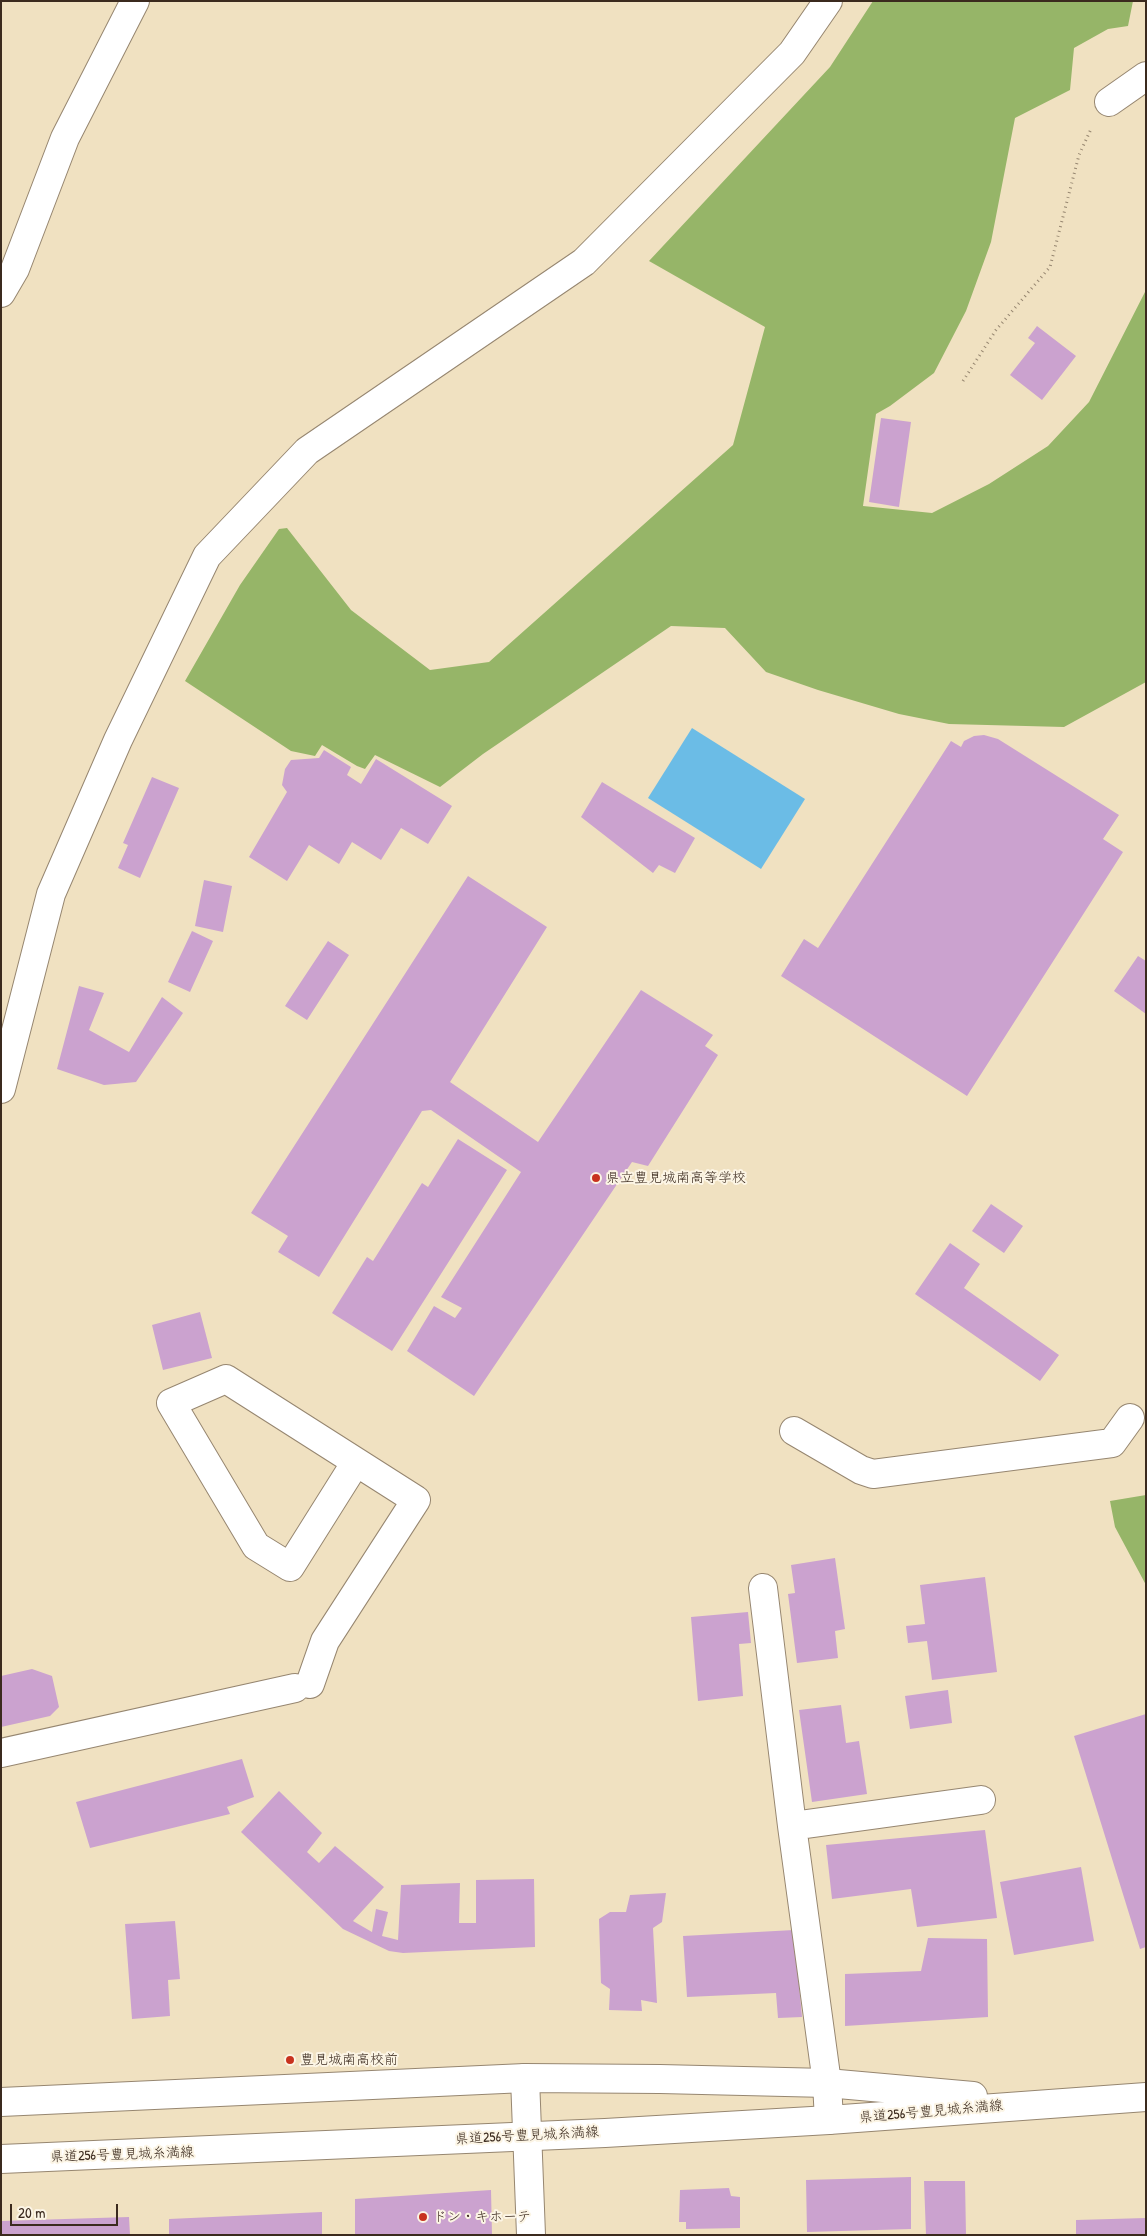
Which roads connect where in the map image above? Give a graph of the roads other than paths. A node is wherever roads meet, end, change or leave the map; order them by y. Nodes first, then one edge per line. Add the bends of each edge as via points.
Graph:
1 (135, 1) edge
2 (828, 1) edge
3 (1146, 76) edge
4 (1109, 102) road end
5 (1, 292) edge
6 (1, 1089) edge
7 (1130, 1418) dead end
8 (794, 1431) dead end
9 (356, 1462) junction
10 (763, 1588) dead end
11 (1, 1753) edge
12 (981, 1800) dead end
13 (792, 1826) junction
14 (525, 2078) junction
15 (827, 2083) junction
16 (1146, 2097) edge
17 (1, 2102) edge
18 (1051, 2103) junction
19 (829, 2120) junction
20 (527, 2137) junction
21 (1, 2159) edge
22 (531, 2235) edge

1 - 5 street via 65,138 15,269
2 - 6 street via 792,53 584,262 307,451 207,556 118,740 51,894
3 - 4 street
7 - 8 street via 1112,1443 873,1474
9 - 9 street via 226,1379 171,1403 256,1546 290,1567
9 - 11 street via 416,1500 325,1641 302,1686
10 - 13 street
12 - 13 street
13 - 15 street
14 - 15 street, 県道256号豊見城糸満線
14 - 17 street, 県道256号豊見城糸満線
14 - 20 street
15 - 18 street, 県道256号豊見城糸満線
15 - 19 street
16 - 18 street, 県道256号豊見城糸満線
18 - 19 street, 県道256号豊見城糸満線
19 - 20 street, 県道256号豊見城糸満線
20 - 21 street, 県道256号豊見城糸満線
20 - 22 street

